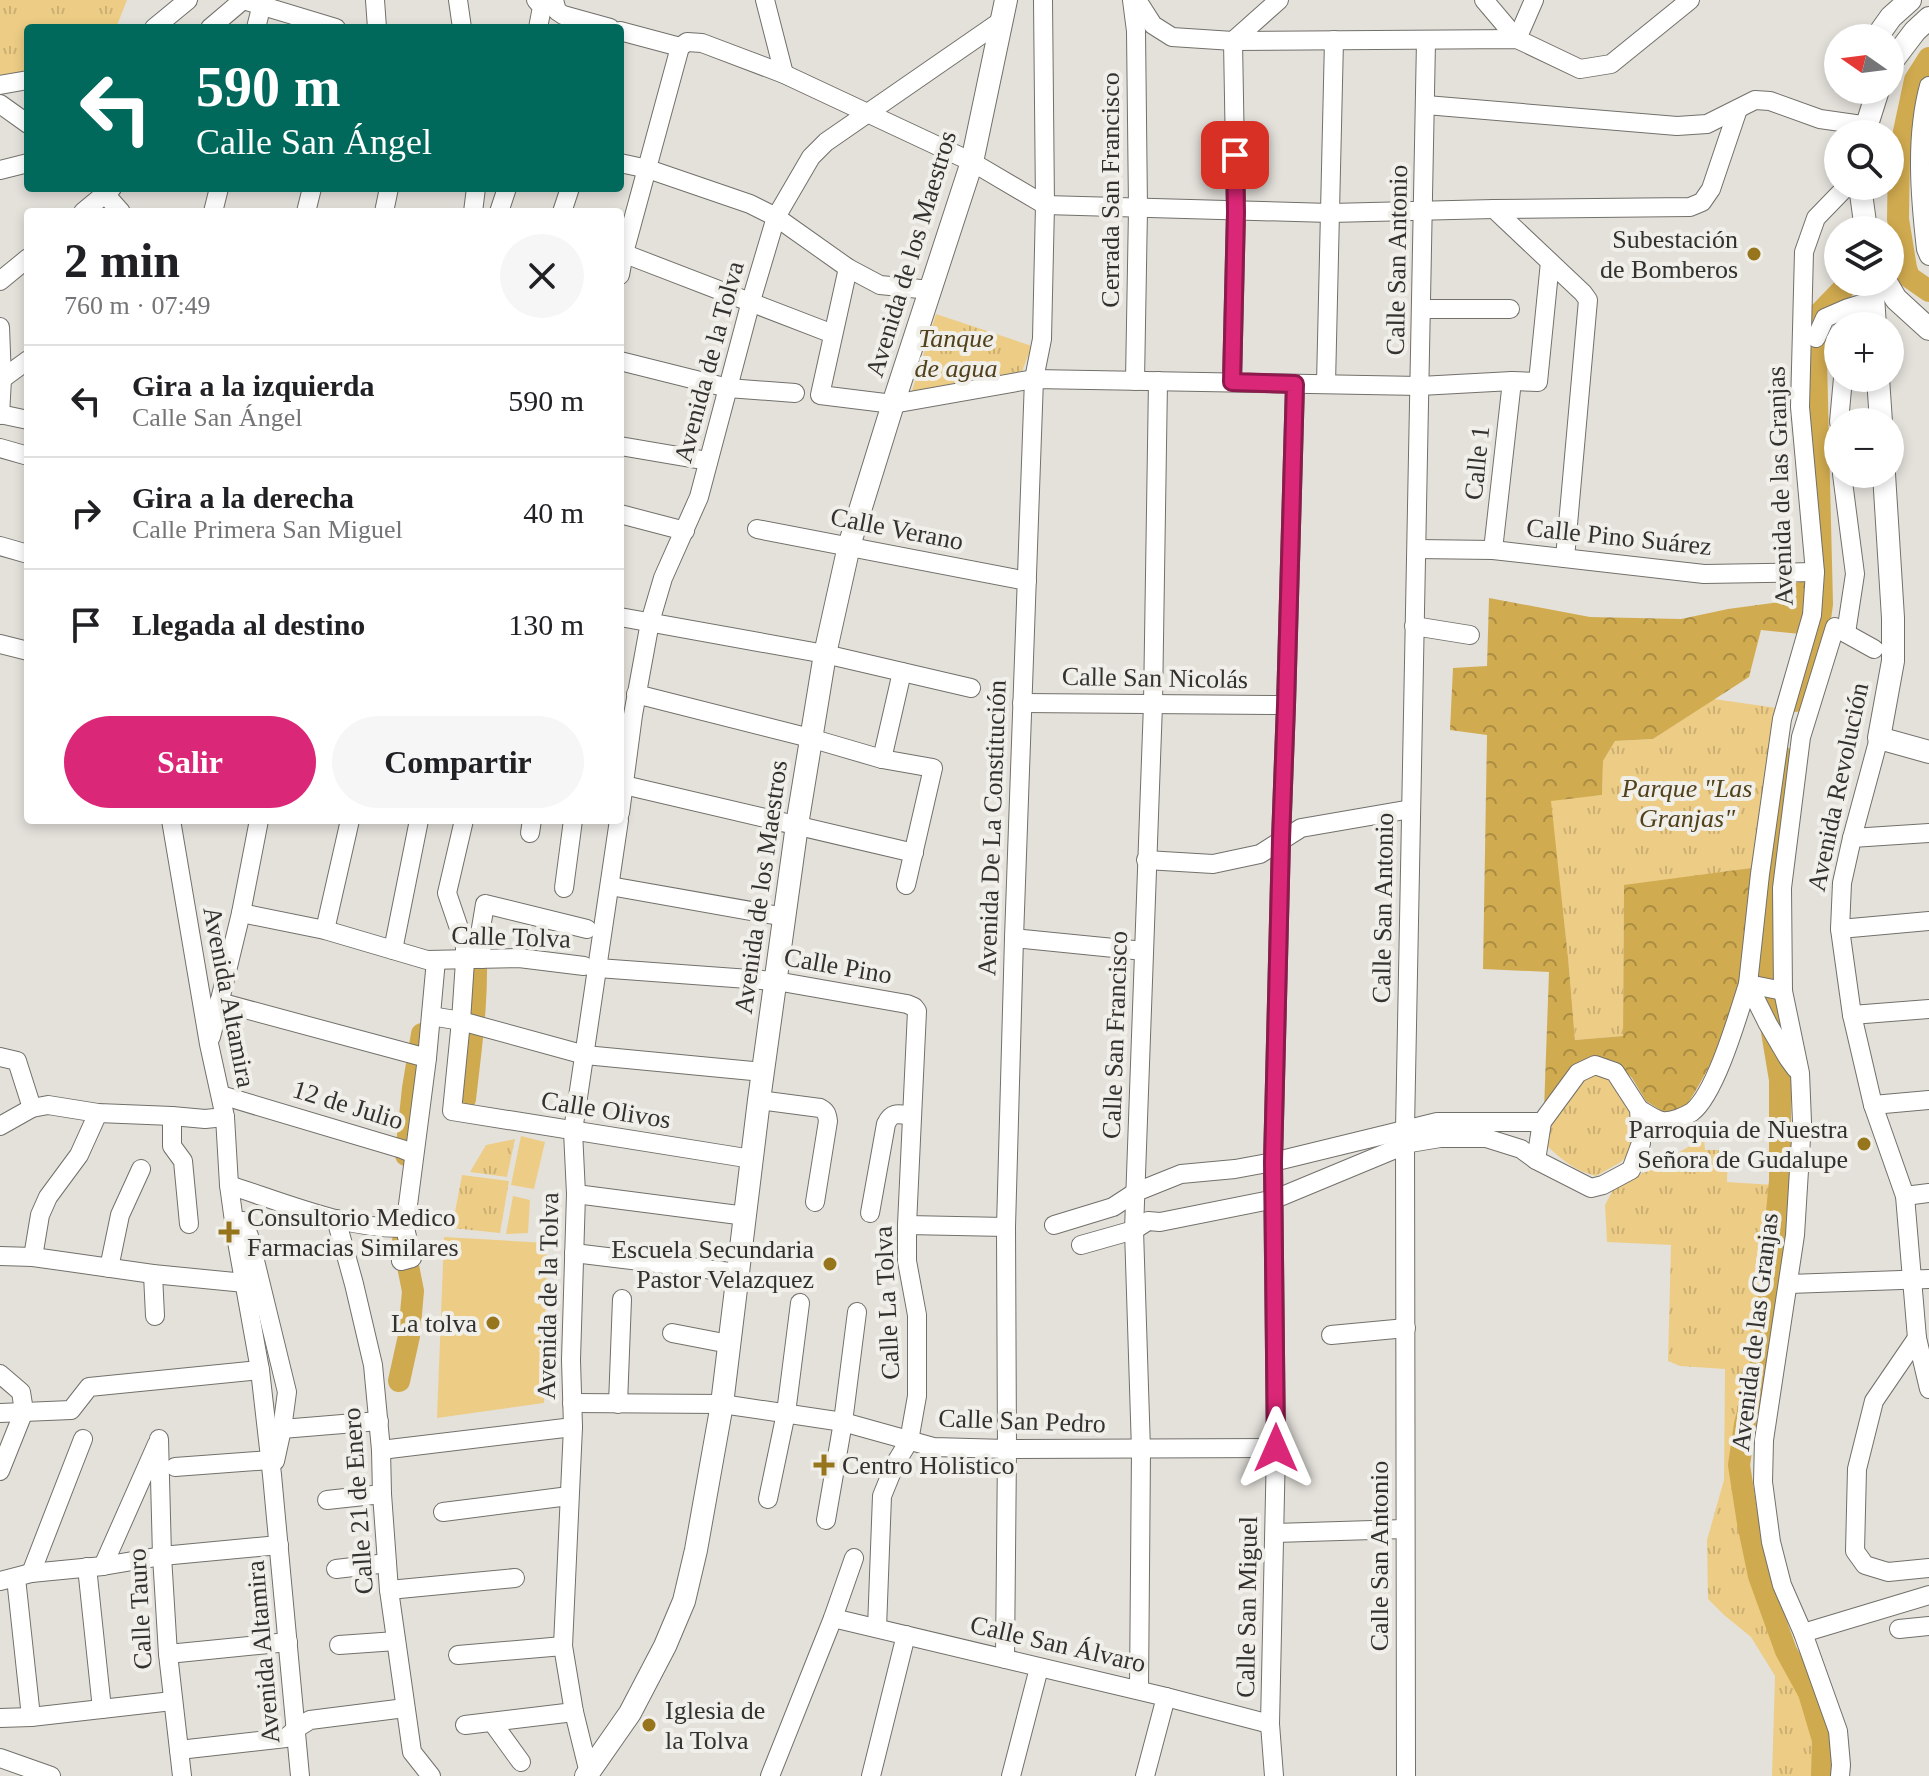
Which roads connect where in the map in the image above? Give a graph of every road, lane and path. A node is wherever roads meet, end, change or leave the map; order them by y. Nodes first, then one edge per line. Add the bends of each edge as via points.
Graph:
1 (188, 0) edge
2 (375, 0) edge
3 (458, 0) edge
4 (536, 0) edge
5 (765, 0) edge
6 (1043, 0) edge
7 (1135, 0) edge
8 (1279, 0) edge
9 (1484, 0) edge
10 (1534, 0) edge
11 (1690, 0) edge
12 (1910, 0) edge
13 (252, 2) edge
14 (556, 5) edge
15 (1004, 10) edge
16 (1929, 18) edge
17 (159, 24) edge
18 (216, 24) edge
19 (255, 24) edge
20 (323, 24) edge
21 (377, 24) edge
22 (461, 24) edge
23 (539, 24) edge
24 (596, 24) edge
25 (1886, 24) edge
26 (624, 32) edge
27 (1517, 39) junction
28 (1334, 40) junction
29 (1233, 41) junction
30 (1426, 41) junction
31 (1904, 46) edge
32 (680, 47) junction
33 (784, 74) junction
34 (24, 81) edge
35 (0, 85) edge
36 (1929, 86) edge
37 (0, 104) edge
38 (1426, 105) junction
39 (1738, 109) junction
40 (868, 113) junction
41 (1824, 120) edge
42 (24, 121) edge
43 (972, 162) junction
44 (24, 164) edge
45 (624, 164) edge
46 (648, 169) junction
47 (0, 170) edge
48 (107, 192) edge
49 (1833, 200) edge
50 (1045, 205) junction
51 (88, 208) edge
52 (1138, 209) junction
53 (1494, 209) junction
54 (1424, 211) junction
55 (1236, 212) junction
56 (1330, 213) junction
57 (776, 217) junction
58 (624, 246) edge
59 (624, 253) edge
60 (1929, 256) edge
61 (24, 261) edge
62 (1550, 262) junction
63 (848, 268) junction
64 (0, 281) edge
65 (930, 290) junction
66 (1875, 296) edge
67 (1888, 296) edge
68 (751, 301) junction
69 (1422, 309) junction
70 (1510, 309) dead end
71 (1854, 312) edge
72 (1824, 320) edge
73 (0, 327) edge
74 (1929, 329) edge
75 (833, 334) junction
76 (1816, 338) dead end
77 (624, 362) edge
78 (24, 363) edge
79 (2, 379) edge
80 (1034, 379) junction
81 (1135, 381) junction
82 (1158, 381) junction
83 (1512, 381) junction
84 (1232, 382) junction
85 (1295, 384) junction
86 (1326, 384) junction
87 (1420, 386) junction
88 (728, 388) junction
89 (795, 393) dead end
90 (893, 404) junction
91 (0, 415) edge
92 (24, 419) edge
93 (624, 447) edge
94 (0, 448) edge
95 (24, 455) edge
96 (708, 461) junction
97 (1844, 488) edge
98 (1885, 488) edge
99 (624, 515) edge
100 (757, 529) dead end
101 (685, 531) junction
102 (0, 546) edge
103 (849, 546) junction
104 (1417, 549) junction
105 (1493, 550) junction
106 (24, 553) edge
107 (1565, 558) junction
108 (1815, 572) junction
109 (1027, 581) junction
110 (624, 618) edge
111 (650, 622) junction
112 (1827, 623) junction
113 (1414, 626) junction
114 (1470, 635) dead end
115 (0, 644) edge
116 (1874, 649) dead end
117 (24, 650) edge
118 (825, 654) junction
119 (902, 672) junction
120 (971, 688) dead end
121 (636, 694) junction
122 (1022, 703) junction
123 (1153, 704) junction
124 (1286, 705) junction
125 (810, 738) junction
126 (1879, 738) junction
127 (625, 744) dead end
128 (1929, 752) edge
129 (624, 754) edge
130 (882, 759) junction
131 (624, 763) edge
132 (624, 776) edge
133 (1411, 809) junction
134 (172, 824) edge
135 (258, 824) edge
136 (349, 824) edge
137 (418, 824) edge
138 (463, 824) edge
139 (471, 824) edge
140 (572, 824) edge
141 (618, 824) edge
142 (797, 825) junction
143 (1929, 833) edge
144 (1852, 838) junction
145 (1281, 840) junction
146 (914, 853) junction
147 (1146, 860) junction
148 (1760, 874) junction
149 (454, 880) junction
150 (565, 881) dead end
151 (906, 885) dead end
152 (610, 886) junction
153 (1782, 888) junction
154 (241, 913) junction
155 (785, 917) junction
156 (1929, 921) edge
157 (587, 929) dead end
158 (1840, 929) junction
159 (325, 930) junction
160 (1014, 938) junction
161 (393, 950) junction
162 (1144, 951) junction
163 (473, 957) junction
164 (432, 960) junction
165 (591, 967) junction
166 (776, 981) junction
167 (1764, 987) junction
168 (219, 1002) junction
169 (1929, 1009) edge
170 (1852, 1015) junction
171 (431, 1016) junction
172 (918, 1017) joint
173 (469, 1024) junction
174 (209, 1044) junction
175 (585, 1055) junction
176 (419, 1056) junction
177 (8, 1059) edge
178 (763, 1072) junction
179 (1800, 1073) junction
180 (221, 1095) junction
181 (759, 1100) junction
182 (1929, 1100) edge
183 (1873, 1105) junction
184 (32, 1108) junction
185 (1639, 1109) junction
186 (98, 1113) junction
187 (172, 1116) junction
188 (912, 1116) junction
189 (225, 1117) junction
190 (1542, 1122) junction
191 (1, 1126) edge
192 (573, 1131) junction
193 (1405, 1137) junction
194 (409, 1151) junction
195 (752, 1159) junction
196 (1536, 1160) junction
197 (1273, 1162) junction
198 (141, 1169) dead end
199 (229, 1185) junction
200 (1136, 1192) junction
201 (1929, 1193) edge
202 (576, 1194) junction
203 (1905, 1196) junction
204 (1275, 1199) junction
205 (815, 1202) dead end
206 (870, 1213) dead end
207 (746, 1216) junction
208 (336, 1219) junction
209 (189, 1224) dead end
210 (907, 1225) junction
211 (1054, 1225) dead end
212 (1006, 1227) junction
213 (397, 1228) junction
214 (1134, 1230) junction
215 (1081, 1245) dead end
216 (574, 1253) junction
217 (0, 1256) edge
218 (33, 1257) junction
219 (407, 1259) dead end
220 (109, 1268) junction
221 (738, 1273) junction
222 (153, 1274) junction
223 (1920, 1280) edge
224 (245, 1283) junction
225 (1789, 1284) junction
226 (622, 1299) dead end
227 (800, 1303) dead end
228 (857, 1312) dead end
229 (155, 1316) dead end
230 (1406, 1328) junction
231 (672, 1333) dead end
232 (1331, 1335) dead end
233 (1917, 1338) junction
234 (729, 1344) junction
235 (260, 1370) junction
236 (0, 1374) edge
237 (1927, 1377) edge
238 (572, 1403) junction
239 (618, 1404) junction
240 (722, 1404) junction
241 (24, 1411) junction
242 (0, 1413) edge
243 (786, 1413) junction
244 (379, 1421) junction
245 (843, 1422) junction
246 (573, 1427) junction
247 (282, 1429) junction
248 (83, 1439) dead end
249 (909, 1441) junction
250 (1276, 1448) junction
251 (1007, 1449) junction
252 (381, 1450) junction
253 (1141, 1450) junction
254 (175, 1467) dead end
255 (271, 1467) junction
256 (0, 1471) edge
257 (382, 1494) junction
258 (569, 1496) junction
259 (768, 1499) dead end
260 (327, 1500) dead end
261 (443, 1512) dead end
262 (826, 1520) dead end
263 (1405, 1529) junction
264 (1275, 1533) junction
265 (279, 1545) junction
266 (162, 1556) junction
267 (854, 1558) dead end
268 (387, 1563) junction
269 (95, 1566) junction
270 (1929, 1568) edge
271 (336, 1569) dead end
272 (16, 1577) edge
273 (515, 1578) dead end
274 (389, 1590) junction
275 (1929, 1595) edge
276 (833, 1618) junction
277 (1929, 1626) edge
278 (877, 1628) junction
279 (1899, 1629) dead end
280 (1803, 1633) junction
281 (906, 1635) junction
282 (396, 1641) junction
283 (288, 1642) junction
284 (339, 1645) dead end
285 (563, 1646) junction
286 (168, 1654) junction
287 (458, 1655) dead end
288 (1005, 1659) junction
289 (1039, 1668) junction
290 (1139, 1690) junction
291 (1166, 1697) junction
292 (172, 1701) junction
293 (405, 1708) junction
294 (102, 1709) junction
295 (574, 1712) junction
296 (31, 1717) junction
297 (0, 1718) edge
298 (492, 1722) junction
299 (1270, 1724) junction
300 (465, 1725) dead end
301 (297, 1728) junction
302 (179, 1750) junction
303 (0, 1758) edge
304 (521, 1762) dead end
305 (587, 1774) edge
306 (51, 1776) edge
307 (182, 1776) edge
308 (300, 1776) edge
309 (431, 1776) edge
310 (770, 1776) edge
311 (871, 1776) edge
312 (1011, 1776) edge
313 (1145, 1776) edge
314 (1274, 1776) edge
315 (1406, 1776) edge
316 (1840, 1776) edge

1 - 17 street
2 - 21 street
3 - 22 street
4 - 23 street via 542,7
5 - 33 street
6 - 50 street, Avenida De La Constitución
7 - 29 street via 1153,25 1172,37
7 - 52 street, Cerrada San Francisco
8 - 29 street
9 - 27 street
10 - 27 street
11 - 27 street via 1611,64 1580,69
12 - 25 main road
13 - 18 street
13 - 19 street
13 - 20 street
14 - 24 street via 563,15
15 - 40 street, Avenida de la Tolva
15 - 43 main road, Avenida de los Maestros
16 - 31 main road
26 - 32 street
27 - 30 street
28 - 29 street
28 - 30 street
28 - 56 street
29 - 55 street
30 - 38 street, Calle San Antonio
32 - 33 street via 702,43
32 - 46 street
33 - 40 street
34 - 35 street
36 - 60 street via 1920,176
37 - 42 street
38 - 39 street via 1677,126 1707,124
38 - 54 street, Calle San Antonio
39 - 41 street via 1755,100 1770,101
39 - 53 street via 1711,189 1702,202 1690,207
40 - 43 street
40 - 57 street, Avenida de la Tolva via 811,157
43 - 50 street
43 - 65 main road, Avenida de los Maestros
44 - 47 street
45 - 46 street
46 - 57 street
46 - 58 street
48 - 51 street
49 - 108 street, Avenida de las Granjas via 1816,218 1804,252 1800,407
50 - 52 street
50 - 80 street, Avenida De La Constitución via 1042,339
52 - 55 street
52 - 81 street, Cerrada San Francisco
53 - 54 street
53 - 62 street
54 - 56 street
54 - 69 street, Calle San Antonio
55 - 56 street
55 - 84 street
56 - 86 street
57 - 63 street
57 - 68 street, Avenida de la Tolva
59 - 68 street
61 - 64 street
62 - 83 street via 1538,382
62 - 107 street via 1588,300
63 - 65 street via 880,285
63 - 75 street
65 - 90 main road, Avenida de los Maestros
66 - 71 street
67 - 74 main road
68 - 75 street
68 - 88 street, Avenida de la Tolva
69 - 70 street
69 - 87 street, Calle San Antonio
72 - 76 street
73 - 79 street
75 - 90 street via 820,395
77 - 88 street
78 - 79 street
79 - 91 street
80 - 81 street
80 - 90 street
80 - 109 street, Avenida De La Constitución
81 - 82 street
82 - 84 street
82 - 123 street, Calle San Francisco
83 - 87 street
83 - 105 street, Calle 1
84 - 85 street
85 - 86 street
85 - 124 street, Calle San Miguel
86 - 87 street
87 - 104 street, Calle San Antonio
88 - 89 street
88 - 96 street, Avenida de la Tolva
90 - 103 main road, Avenida de los Maestros
91 - 92 street
93 - 96 street
94 - 95 street
96 - 101 street, Avenida de la Tolva
97 - 112 street via 1855,574
98 - 126 main road, Avenida Revolución via 1893,661
99 - 101 street
100 - 103 street, Calle Verano
101 - 111 street, Avenida de la Tolva
102 - 106 street
103 - 109 street, Calle Verano
103 - 118 main road, Avenida de los Maestros
104 - 105 street, Calle Pino Suárez
104 - 113 street, Calle San Antonio
105 - 107 street, Calle Pino Suárez
107 - 108 street, Calle Pino Suárez via 1704,574
108 - 112 street, Avenida de las Granjas
109 - 122 street, Avenida De La Constitución
110 - 111 street
111 - 118 street
111 - 121 street, Avenida de la Tolva
112 - 116 street
112 - 148 street, Avenida de las Granjas via 1782,719
112 - 153 street, Avenida de las Granjas via 1801,737
113 - 114 street
113 - 133 street, Calle San Antonio
115 - 117 street
118 - 119 street
118 - 125 main road, Avenida de los Maestros
119 - 120 street
119 - 130 street
121 - 125 street
121 - 131 street, Avenida de la Tolva
122 - 123 street, Calle San Nicolás
122 - 160 street, Avenida De La Constitución
123 - 124 street, Calle San Nicolás
123 - 147 street, Calle San Francisco
124 - 145 street, Calle San Miguel
125 - 130 street
125 - 142 main road, Avenida de los Maestros
126 - 128 main road
126 - 144 street, Avenida Revolución
127 - 129 street
130 - 146 street via 933,768
132 - 142 street
133 - 145 street via 1301,828
133 - 193 street, Calle San Antonio
134 - 174 street, Avenida Altamira
135 - 154 street
136 - 159 street
137 - 161 street
138 - 149 street
139 - 149 street
140 - 150 street
141 - 152 street, Avenida de la Tolva
142 - 146 street
142 - 155 main road, Avenida de los Maestros
143 - 144 street
144 - 158 street, Avenida Revolución via 1842,883
145 - 147 street via 1260,854 1213,864
145 - 197 street, Calle San Miguel
146 - 151 street
147 - 162 street, Calle San Francisco
148 - 153 street
148 - 167 street, Avenida de las Granjas
149 - 163 street via 447,893
152 - 155 street
152 - 165 street, Avenida de la Tolva
153 - 167 street, Avenida de las Granjas
154 - 159 street, Calle Tolva
154 - 168 street
155 - 166 main road, Avenida de los Maestros
156 - 158 street
157 - 163 street via 485,904
158 - 170 street, Avenida Revolución
159 - 161 street, Calle Tolva
160 - 162 street
160 - 212 street, Avenida De La Constitución
161 - 164 street, Calle Tolva
162 - 200 street, Calle San Francisco
163 - 164 street, Calle Tolva
163 - 165 street, Calle Tolva
163 - 173 street
164 - 171 street
165 - 166 street, Calle Pino
165 - 175 street, Avenida de la Tolva
166 - 172 street, Calle Pino via 907,1004
166 - 178 main road, Avenida de los Maestros
167 - 179 street, Avenida de las Granjas
167 - 179 street, Avenida de las Granjas via 1768,1024
167 - 185 street, Avenida de las Granjas via 1692,1111 1660,1121
168 - 174 street
168 - 176 street
169 - 170 street
170 - 183 street, Avenida Revolución
171 - 173 street
171 - 176 street
172 - 188 street, Calle La Tolva
173 - 175 street
173 - 192 street, Calle Olivos via 452,1111
174 - 180 street, Avenida Altamira
175 - 178 street
175 - 192 street, Avenida de la Tolva
176 - 194 street
177 - 184 street
178 - 181 main road, Avenida de los Maestros
179 - 225 street, Avenida de las Granjas via 1802,1122
180 - 189 street, Avenida Altamira
180 - 194 street, 12 de Julio
181 - 195 main road, Avenida de los Maestros
181 - 205 street via 820,1108 827,1115
182 - 183 street
183 - 203 street, Avenida Revolución
184 - 186 street via 48,1105
184 - 191 street
185 - 190 street via 1615,1072 1595,1065 1578,1073
185 - 196 street via 1641,1143 1631,1170 1603,1185 1591,1188
186 - 187 street
186 - 218 street via 79,1155 48,1197
187 - 189 street
187 - 209 street via 172,1146 183,1161
188 - 206 street via 893,1114 886,1124
188 - 210 street, Calle La Tolva
189 - 199 street, Avenida Altamira
190 - 193 street via 1437,1122
190 - 196 street
192 - 195 street, Calle Olivos
192 - 202 street, Avenida de la Tolva
193 - 196 street via 1486,1138 1521,1149
193 - 197 street
193 - 204 street
193 - 230 street, Calle San Antonio
194 - 213 street
195 - 207 main road, Avenida de los Maestros
197 - 200 street via 1181,1174
197 - 204 street, Calle San Miguel
198 - 220 street via 120,1215
199 - 208 street
199 - 224 street, Avenida Altamira
199 - 247 street, Avenida Altamira via 249,1236 287,1392
200 - 211 street via 1113,1207
200 - 214 street, Calle San Francisco
201 - 203 street
202 - 207 street
202 - 216 street, Avenida de la Tolva
203 - 223 street, Avenida Revolución
204 - 214 street via 1148,1221
204 - 250 street, Calle San Miguel
207 - 221 main road, Avenida de los Maestros
208 - 213 street
208 - 244 street, Calle 21 de Enero via 373,1365
210 - 212 street
210 - 249 street, Calle La Tolva via 917,1315 917,1396
212 - 251 street, Avenida De La Constitución
213 - 219 street
214 - 215 street
214 - 253 street, Calle San Francisco
216 - 221 street
216 - 238 street, Avenida de la Tolva
217 - 218 street
218 - 220 street
220 - 222 street
221 - 234 main road, Avenida de los Maestros
222 - 224 street
222 - 229 street
223 - 225 street
223 - 233 street, Avenida Revolución
224 - 235 street, Avenida Altamira
225 - 280 street, Avenida de las Granjas via 1764,1440 1763,1482 1782,1585
226 - 239 street
227 - 243 street
228 - 245 street
230 - 232 street
230 - 263 street, Calle San Antonio
231 - 234 street
233 - 237 street, Avenida Revolución
233 - 270 street via 1874,1401 1857,1469 1855,1551 1865,1565 1888,1572
234 - 240 main road, Avenida de los Maestros
235 - 241 street via 89,1387 71,1410
235 - 255 street, Avenida Altamira
236 - 241 street via 21,1392
238 - 239 street, Calle San Pedro
238 - 246 street, Avenida de la Tolva
239 - 240 street, Calle San Pedro
240 - 243 street, Calle San Pedro
240 - 305 main road, Avenida de los Maestros via 684,1601 630,1713
241 - 242 street
241 - 256 street
243 - 245 street, Calle San Pedro
243 - 259 street
244 - 247 street
244 - 252 street, Calle 21 de Enero
245 - 249 street, Calle San Pedro
245 - 262 street
246 - 252 street
246 - 258 street, Avenida de la Tolva
247 - 255 street, Avenida Altamira
248 - 272 street
249 - 251 street, Calle San Pedro via 933,1447
249 - 278 street, Calle La Tolva via 882,1496
250 - 253 street, Calle San Pedro
250 - 264 street, Calle San Miguel
251 - 253 street, Calle San Pedro
251 - 288 street, Avenida De La Constitución
252 - 257 street, Calle 21 de Enero
253 - 290 street, Calle San Francisco
254 - 255 street
255 - 265 street, Avenida Altamira
257 - 260 street
257 - 268 street, Calle 21 de Enero
258 - 261 street
258 - 285 street, Avenida de la Tolva
263 - 264 street
263 - 315 street, Calle San Antonio
264 - 299 street, Calle San Miguel
265 - 266 street
265 - 283 street, Avenida Altamira
266 - 269 street
266 - 269 street, Calle Tauro via 159,1439
266 - 286 street, Calle Tauro
267 - 276 street
268 - 271 street
268 - 274 street, Calle 21 de Enero
269 - 272 street
269 - 294 street
272 - 296 street
273 - 274 street
274 - 282 street, Calle 21 de Enero
275 - 280 street
276 - 278 street, Calle San Álvaro
276 - 310 street
277 - 279 street
278 - 281 street, Calle San Álvaro
280 - 316 street, Avenida de las Granjas via 1838,1731
281 - 288 street, Calle San Álvaro
281 - 311 street
282 - 284 street
282 - 293 street, Calle 21 de Enero
283 - 286 street
283 - 301 street, Avenida Altamira
285 - 287 street
285 - 295 street, Avenida de la Tolva
286 - 292 street, Calle Tauro
288 - 289 street, Calle San Álvaro
289 - 290 street, Calle San Álvaro
289 - 312 street
290 - 291 street, Calle San Álvaro
291 - 299 street, Calle San Álvaro
291 - 313 street
292 - 294 street
292 - 302 street, Calle Tauro
293 - 301 street via 310,1720
293 - 309 street, Calle 21 de Enero via 412,1752
294 - 296 street
295 - 298 street
295 - 305 street, Avenida de la Tolva
296 - 297 street
298 - 300 street
298 - 304 street
299 - 314 street, Calle San Miguel
301 - 302 street via 286,1738
301 - 308 street, Avenida Altamira
302 - 307 street, Calle Tauro
303 - 306 street

